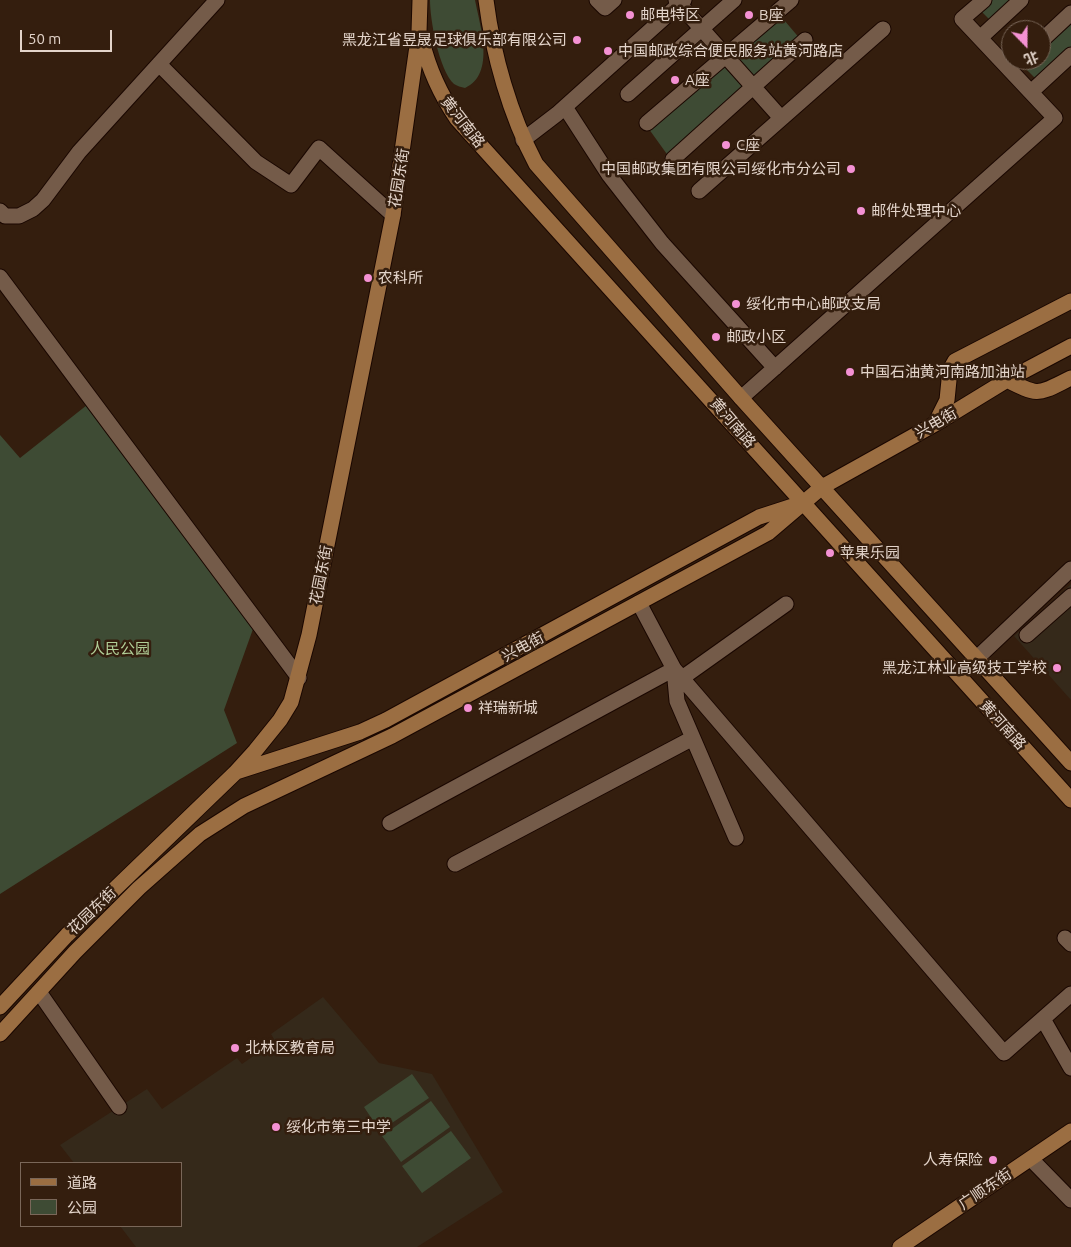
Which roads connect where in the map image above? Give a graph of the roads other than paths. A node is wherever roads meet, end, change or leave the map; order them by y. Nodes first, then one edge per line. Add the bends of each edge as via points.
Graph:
1 (217, 0) edge
2 (414, 0) edge
3 (420, 0) edge
4 (486, 0) edge
5 (598, 0) edge
6 (614, 0) edge
7 (734, 0) edge
8 (791, 0) edge
9 (984, 0) edge
10 (1022, 0) edge
11 (680, 1) edge
12 (1071, 13) edge
13 (701, 29) junction
14 (884, 29) dead end
15 (419, 32) junction
16 (1051, 32) edge
17 (980, 38) junction
18 (805, 40) dead end
19 (1001, 54) edge
20 (1071, 55) edge
21 (725, 56) junction
22 (159, 64) junction
23 (1018, 70) edge
24 (753, 87) junction
25 (1031, 92) junction
26 (628, 94) dead end
27 (565, 107) junction
28 (781, 118) junction
29 (647, 123) dead end
30 (523, 140) junction
31 (673, 159) dead end
32 (698, 191) dead end
33 (0, 211) edge
34 (393, 215) junction
35 (0, 277) edge
36 (1071, 301) edge
37 (1071, 346) edge
38 (775, 368) junction
39 (1071, 378) edge
40 (1007, 380) junction
41 (741, 398) junction
42 (724, 413) junction
43 (935, 424) junction
44 (822, 487) junction
45 (802, 503) junction
46 (1071, 569) edge
47 (631, 588) junction
48 (1071, 596) edge
49 (639, 602) junction
50 (786, 604) dead end
51 (1027, 635) dead end
52 (976, 659) junction
53 (678, 673) junction
54 (299, 678) junction
55 (693, 738) junction
56 (1071, 764) edge
57 (235, 773) junction
58 (300, 780) joint
59 (1071, 800) edge
60 (390, 822) dead end
61 (736, 838) dead end
62 (455, 864) dead end
63 (26, 979) junction
64 (39, 992) junction
65 (1071, 994) edge
66 (0, 1007) edge
67 (1043, 1019) junction
68 (0, 1034) edge
69 (1071, 1068) edge
70 (119, 1107) dead end
71 (1071, 1131) edge
72 (1031, 1159) junction
73 (1071, 1200) edge
74 (900, 1247) edge

1 - 22 street
2 - 15 main road
3 - 15 main road
4 - 30 main road, 黄河南路 via 501,71
5 - 6 street via 605,8
7 - 13 street
8 - 21 street
9 - 17 street via 962,19
10 - 17 street
11 - 13 street
11 - 27 street
12 - 16 street
13 - 21 street
13 - 26 street
14 - 28 street
15 - 34 main road, 花园东街
15 - 42 main road, 黄河南路 via 427,64 441,95 457,118
17 - 19 street
18 - 24 street
20 - 25 street
21 - 24 street
21 - 29 street
22 - 33 street via 79,152 43,200 19,216 11,218
22 - 34 street via 256,162 291,185 320,148
23 - 25 street
24 - 28 street
24 - 31 street
25 - 38 street via 1056,118
27 - 30 street
27 - 38 street via 609,175 649,228
28 - 32 street
30 - 41 main road, 黄河南路 via 536,164
34 - 54 main road, 花园东街
35 - 54 street
36 - 43 main road via 955,361 950,370 947,400
37 - 40 main road, 兴电街
38 - 41 street
39 - 40 main road via 1045,391 1032,393
40 - 43 main road, 兴电街
41 - 42 main road
41 - 44 main road, 黄河南路
42 - 45 main road, 黄河南路
43 - 44 main road, 兴电街
44 - 45 main road, 兴电街
44 - 52 main road, 黄河南路
45 - 47 main road, 兴电街 via 759,518
45 - 49 main road, 兴电街 via 768,533
45 - 59 main road, 黄河南路
46 - 52 street
47 - 49 main road
47 - 57 main road, 兴电街 via 386,720 360,732
48 - 51 street
49 - 53 street
49 - 58 main road, 兴电街 via 392,736
50 - 53 street
52 - 56 main road, 黄河南路
53 - 55 street via 678,701
53 - 60 street
53 - 67 street via 1004,1053
54 - 57 main road, 花园东街 via 291,702 280,720
55 - 61 street
55 - 62 street
57 - 63 main road, 花园东街 via 67,935
58 - 64 main road, 花园东街 via 244,806 200,834 139,888
63 - 64 main road
63 - 66 main road, 花园东街
64 - 68 main road, 花园东街
64 - 70 street
65 - 67 street
67 - 69 street
71 - 72 main road, 广顺东街
72 - 73 street
72 - 74 main road, 广顺东街

